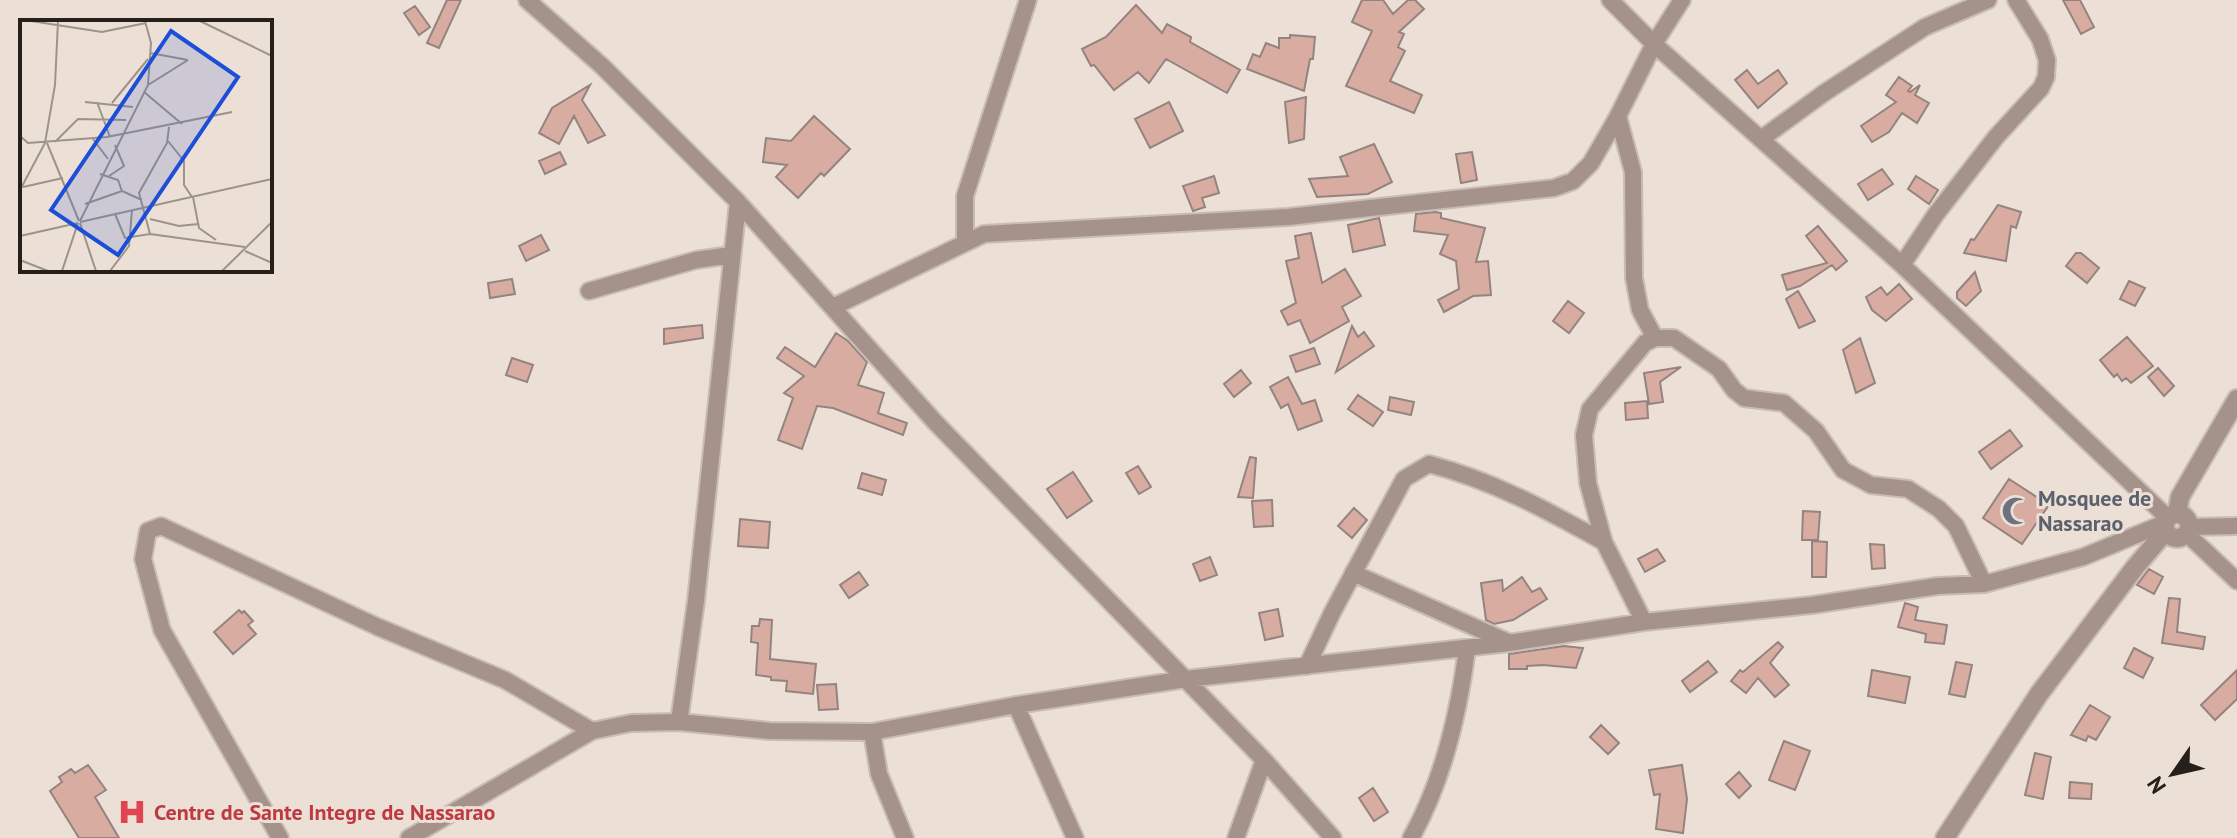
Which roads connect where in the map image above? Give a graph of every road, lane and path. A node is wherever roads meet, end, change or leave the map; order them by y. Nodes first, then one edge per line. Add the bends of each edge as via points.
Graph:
1 (527, 0) edge
2 (1028, 0) edge
3 (1610, 0) edge
4 (1682, 0) edge
5 (1988, 0) edge
6 (2016, 0) edge
7 (1654, 44) junction
8 (1618, 116) junction
9 (1761, 139) junction
10 (738, 202) junction
11 (965, 242) junction
12 (731, 255) junction
13 (1902, 265) junction
14 (589, 291) dead end
15 (833, 307) junction
16 (1655, 338) junction
17 (2237, 399) edge
18 (2175, 524) junction
19 (2237, 526) edge
20 (1604, 542) junction
21 (1353, 573) junction
22 (2237, 581) edge
23 (1984, 584) junction
24 (1644, 622) junction
25 (1509, 643) junction
26 (1467, 648) junction
27 (1307, 666) junction
28 (1186, 679) junction
29 (1016, 705) junction
30 (679, 722) junction
31 (592, 731) junction
32 (872, 732) junction
33 (1264, 760) junction
34 (280, 838) edge
35 (409, 838) edge
36 (905, 838) edge
37 (1075, 838) edge
38 (1236, 838) edge
39 (1333, 838) edge
40 (1411, 838) edge
41 (1945, 838) edge

1 - 10 street via 602,66
2 - 11 street via 965,196
3 - 7 street
4 - 7 street
5 - 9 street via 1925,27
6 - 13 street via 2040,39 2046,77 1936,214
7 - 8 street
7 - 9 street
8 - 11 street via 1591,163 1573,181 1554,188 1288,217 1009,231
8 - 16 street via 1633,172 1634,278 1640,310
9 - 13 street
10 - 12 street
10 - 15 street
11 - 15 street
12 - 14 street
12 - 30 street
13 - 18 street
15 - 28 street via 935,422
16 - 20 street via 1590,409 1584,435 1588,483
16 - 23 street via 1674,338 1689,348 1719,369 1744,398 1784,403 1816,431 1843,470 1871,485 1908,489 1939,509 1956,526
17 - 18 street via 2180,497
18 - 19 street
18 - 22 street
18 - 23 street
18 - 41 street via 2136,566 2039,694
20 - 21 street via 1502,488 1429,464 1404,479
20 - 24 street
21 - 25 street
21 - 27 street
23 - 24 street
24 - 25 street
25 - 26 street
26 - 27 street
26 - 40 street via 1452,729 1426,812
27 - 28 street
28 - 29 street
28 - 33 street
29 - 32 street
29 - 37 street
30 - 31 street
30 - 32 street via 770,731
31 - 34 street via 505,680 161,526 148,531 143,559 162,630
31 - 35 street
32 - 36 street via 879,774
33 - 38 street
33 - 39 street

